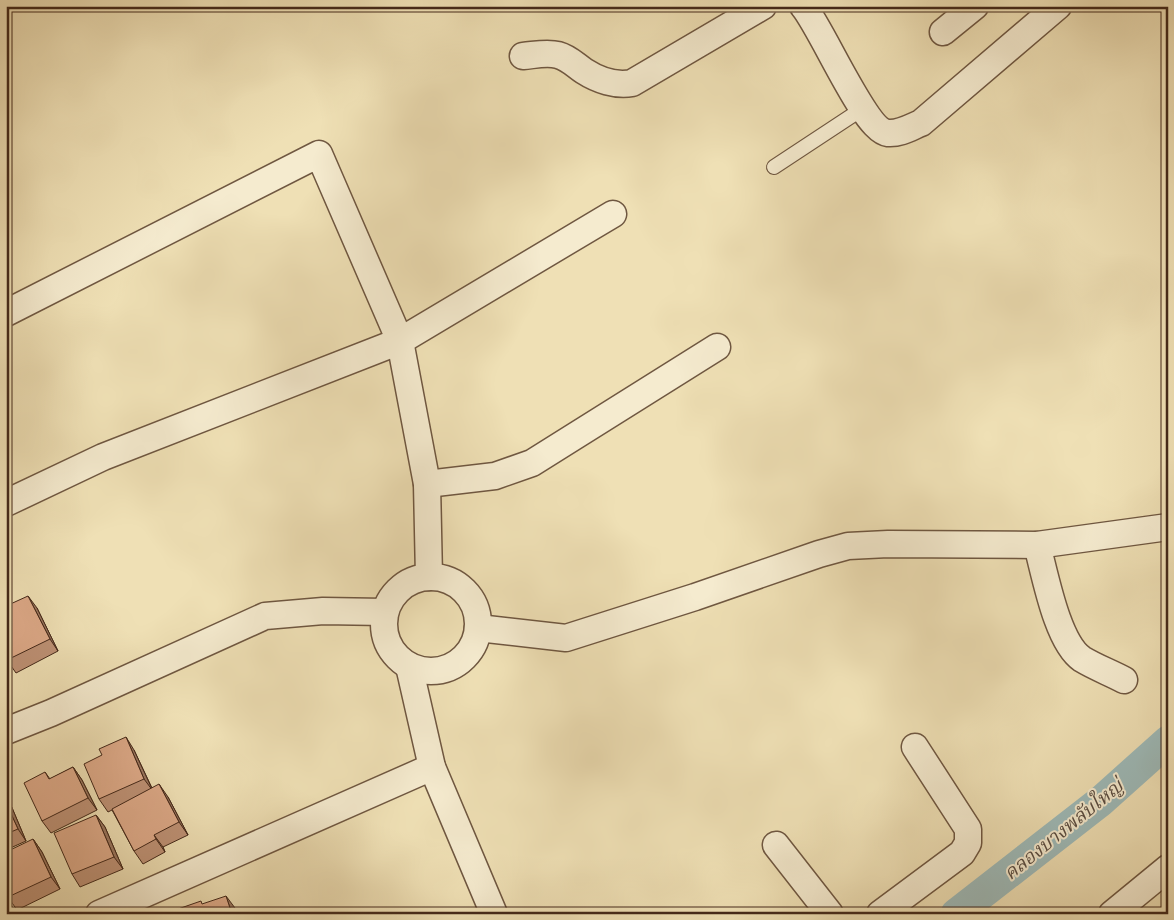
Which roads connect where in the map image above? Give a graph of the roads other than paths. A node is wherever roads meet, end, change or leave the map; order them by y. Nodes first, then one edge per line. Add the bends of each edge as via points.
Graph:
1 (763, 6) edge
2 (803, 6) edge
3 (975, 6) edge
4 (1058, 6) edge
5 (943, 32) dead end
6 (523, 56) dead end
7 (862, 108) junction
8 (774, 167) dead end
9 (613, 214) dead end
10 (6, 313) edge
11 (400, 341) junction
12 (717, 347) dead end
13 (427, 484) junction
14 (6, 503) edge
15 (1168, 527) edge
16 (1037, 545) junction
17 (429, 577) junction
18 (385, 612) junction
19 (478, 628) junction
20 (409, 666) junction
21 (1124, 680) dead end
22 (6, 731) edge
23 (915, 746) dead end
24 (432, 767) junction
25 (776, 845) dead end
26 (1168, 868) edge
27 (99, 914) edge
28 (494, 914) edge
29 (830, 914) edge
30 (880, 914) edge
31 (1112, 914) edge

1 - 6 street via 632,83 611,83 560,56
2 - 7 street
3 - 5 street
4 - 7 street via 921,123 887,133 876,127
7 - 8 lane
9 - 11 street
10 - 11 street via 318,154
11 - 13 street
11 - 14 street via 103,457
12 - 13 street via 532,464 495,476
13 - 17 street
15 - 16 street
16 - 19 street via 848,546 566,638
16 - 21 street via 1057,619 1067,640 1081,658
17 - 18 street via 414,580 401,588
17 - 19 street via 459,587 470,598
18 - 20 street via 388,644 396,657
18 - 22 street via 323,611 265,616
19 - 20 street via 466,656 453,665 439,671
20 - 24 street
23 - 30 street via 968,829 968,843 962,854
24 - 27 street
24 - 28 street
25 - 29 street
26 - 31 street

